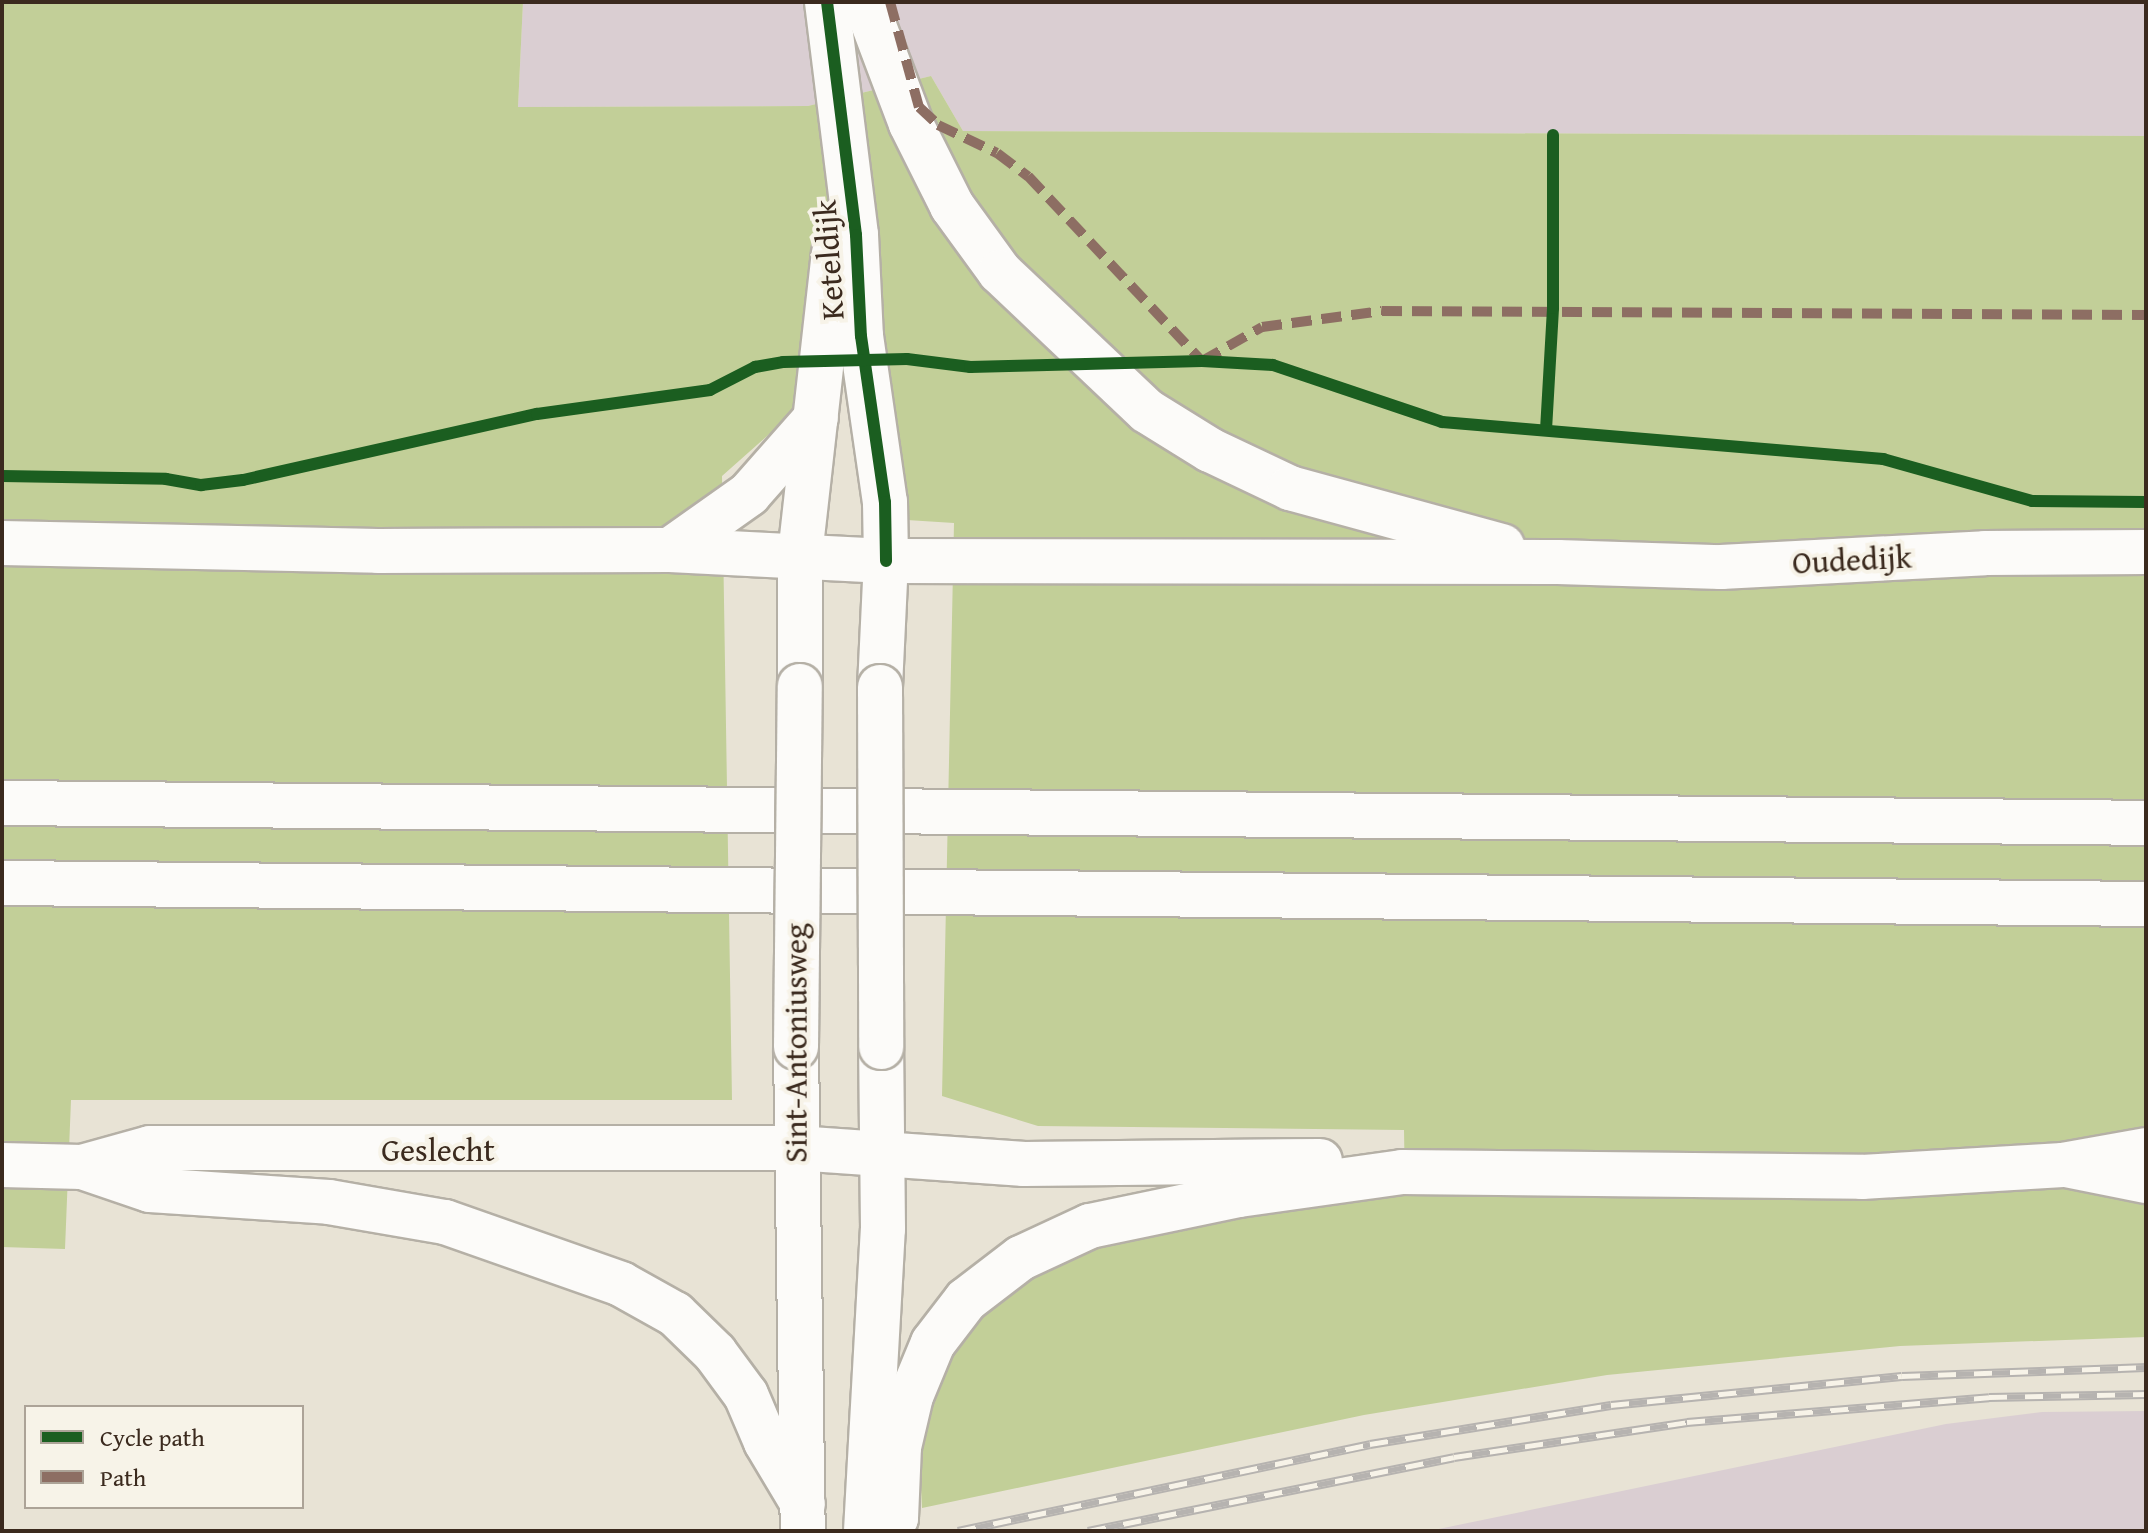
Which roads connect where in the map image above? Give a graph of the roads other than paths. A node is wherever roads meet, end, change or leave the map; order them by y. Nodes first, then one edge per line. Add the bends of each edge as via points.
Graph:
1 (827, 2) edge
2 (865, 2) edge
3 (836, 79) junction
4 (816, 418) junction
5 (2, 543) edge
6 (670, 550) junction
7 (2146, 552) edge
8 (800, 555) junction
9 (886, 561) junction
10 (1558, 562) junction
11 (2, 803) edge
12 (2146, 823) edge
13 (2, 883) edge
14 (2146, 904) edge
15 (796, 1148) junction
16 (2146, 1150) edge
17 (883, 1151) junction
18 (2, 1165) edge
19 (2063, 1165) junction
20 (82, 1167) junction
21 (1402, 1172) junction
22 (2146, 1181) edge
23 (882, 1482) junction
24 (803, 1518) edge
25 (866, 1531) edge
26 (888, 1531) edge

1 - 3 main road, Keteldijk
2 - 10 main road via 911,124 952,206 1000,272 1147,411 1210,450 1290,488
3 - 4 main road, Keteldijk via 834,253
3 - 9 main road, Keteldijk via 856,235 861,336 885,502
4 - 6 main road via 749,494
4 - 8 main road, Keteldijk
5 - 6 main road via 378,551
6 - 8 main road
7 - 10 main road, Oudedijk via 1985,553 1721,567
8 - 9 main road
8 - 15 main road, Sint-Antoniusweg, bridge
9 - 10 main road
9 - 17 main road, bridge via 880,687
11 - 12 main road
13 - 14 main road
15 - 17 main road, Geslecht
15 - 20 main road, Geslecht via 150,1148
15 - 24 main road, Sint-Antoniusweg
16 - 19 main road
17 - 21 main road, Geslecht via 1024,1164 1307,1159
17 - 23 main road
18 - 20 main road
19 - 21 main road via 1862,1177
19 - 22 main road
20 - 24 main road via 150,1190 329,1202 445,1222 621,1284 675,1314 715,1353 746,1395
21 - 23 main road via 1169,1208 1090,1226 1021,1258 966,1300 933,1343
23 - 25 main road
23 - 26 main road via 896,1518

